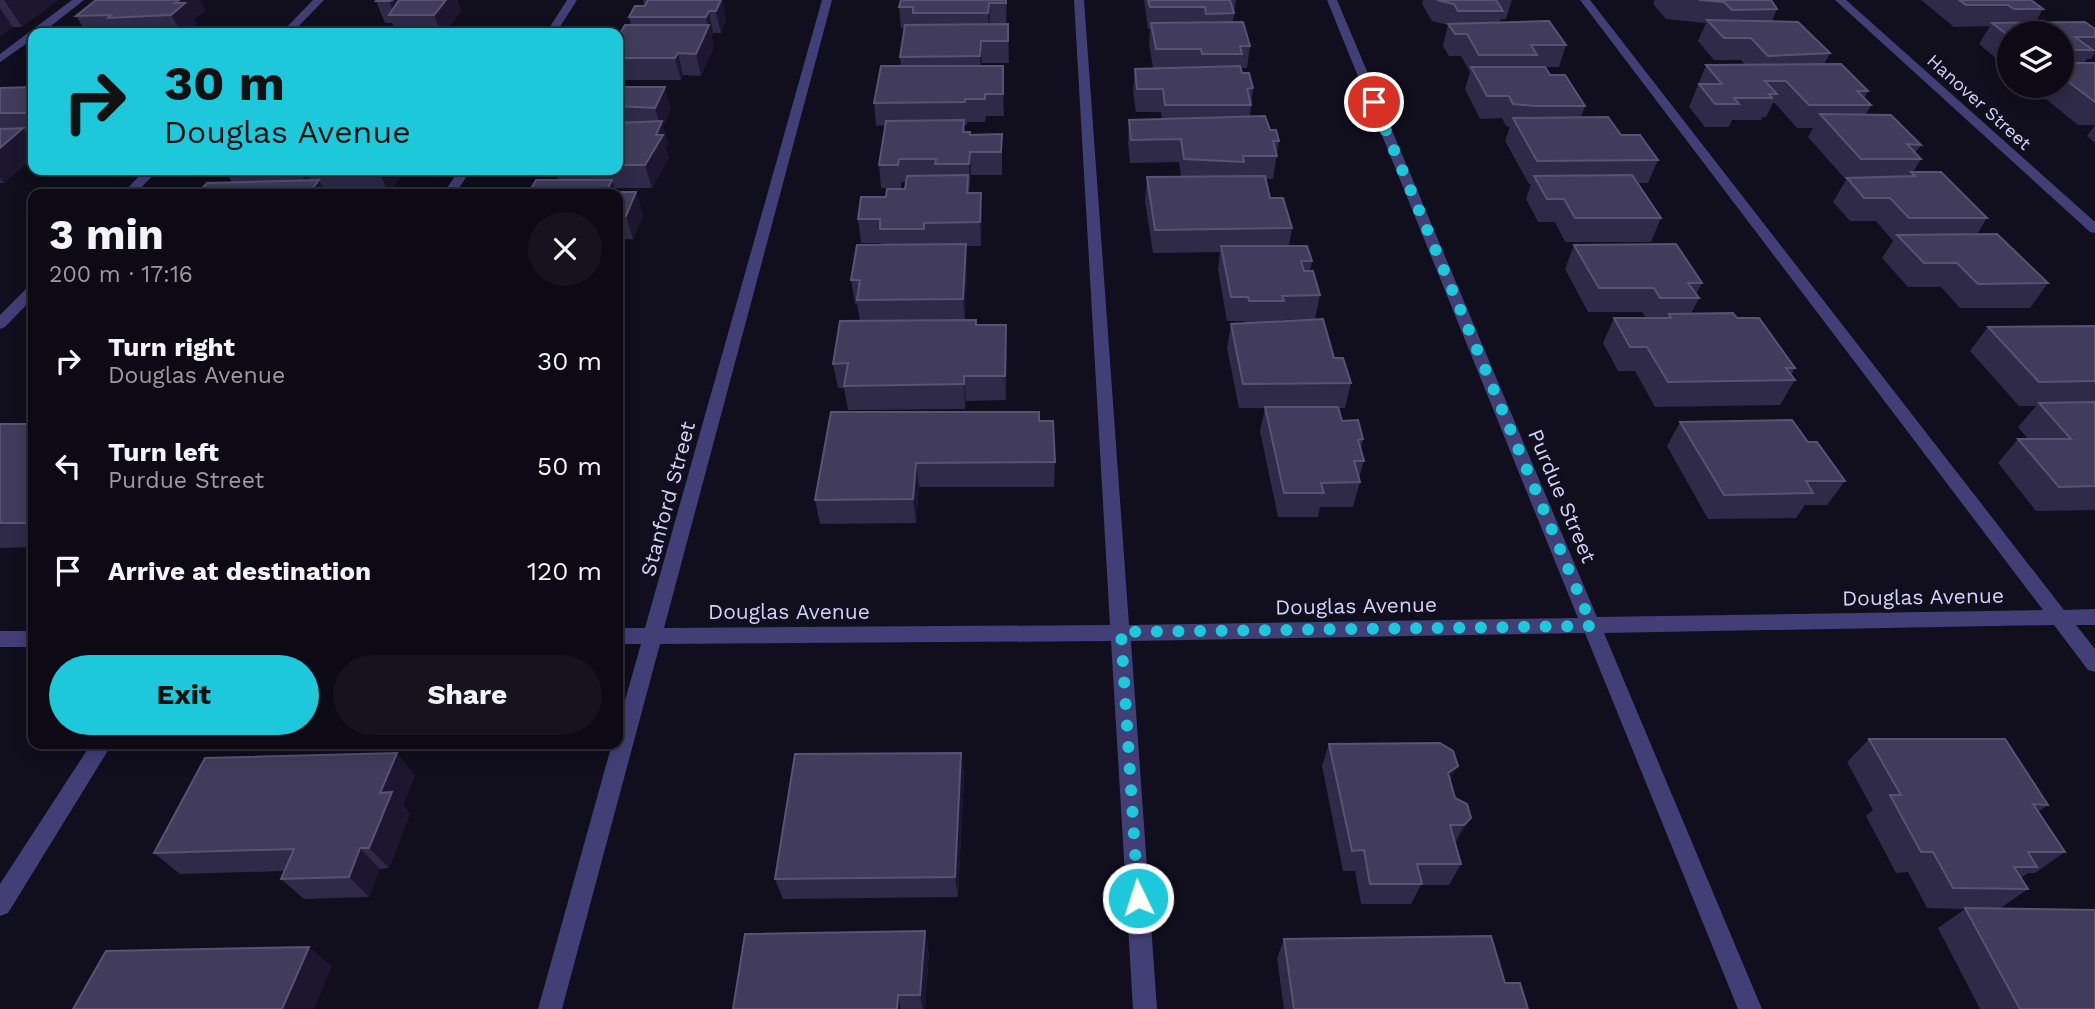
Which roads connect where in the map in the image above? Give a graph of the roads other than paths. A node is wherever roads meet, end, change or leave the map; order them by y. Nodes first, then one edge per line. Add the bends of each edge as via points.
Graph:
1 (79, 0) edge
2 (319, 0) edge
3 (572, 0) edge
4 (827, 0) edge
5 (1079, 0) edge
6 (1332, 0) edge
7 (1585, 0) edge
8 (1840, 0) edge
9 (42, 28) edge
10 (291, 28) edge
11 (554, 28) edge
12 (28, 39) edge
13 (0, 60) edge
14 (147, 175) edge
15 (133, 189) edge
16 (2095, 229) edge
17 (28, 295) edge
18 (0, 324) edge
19 (2059, 617) junction
20 (2095, 617) edge
21 (1592, 626) junction
22 (1121, 632) junction
23 (623, 636) edge
24 (654, 636) junction
25 (0, 639) edge
26 (28, 639) edge
27 (2095, 664) edge
28 (623, 747) edge
29 (99, 749) edge
30 (622, 749) edge
31 (0, 905) edge
32 (550, 1009) edge
33 (1145, 1009) edge
34 (1750, 1009) edge

1 - 9 street
2 - 10 street
3 - 11 street
4 - 24 street, Stanford Street
5 - 22 street
6 - 21 street, Purdue Street
7 - 19 street
8 - 16 street, Hanover Street
12 - 13 street
14 - 15 street
17 - 18 street
19 - 20 street, Douglas Avenue
19 - 21 street, Douglas Avenue
19 - 27 street
21 - 22 street, Douglas Avenue
21 - 34 street, Purdue Street
22 - 24 street, Douglas Avenue
22 - 33 street
23 - 24 street, Douglas Avenue
24 - 28 street, Stanford Street
25 - 26 street
29 - 31 street
30 - 32 street, Stanford Street

